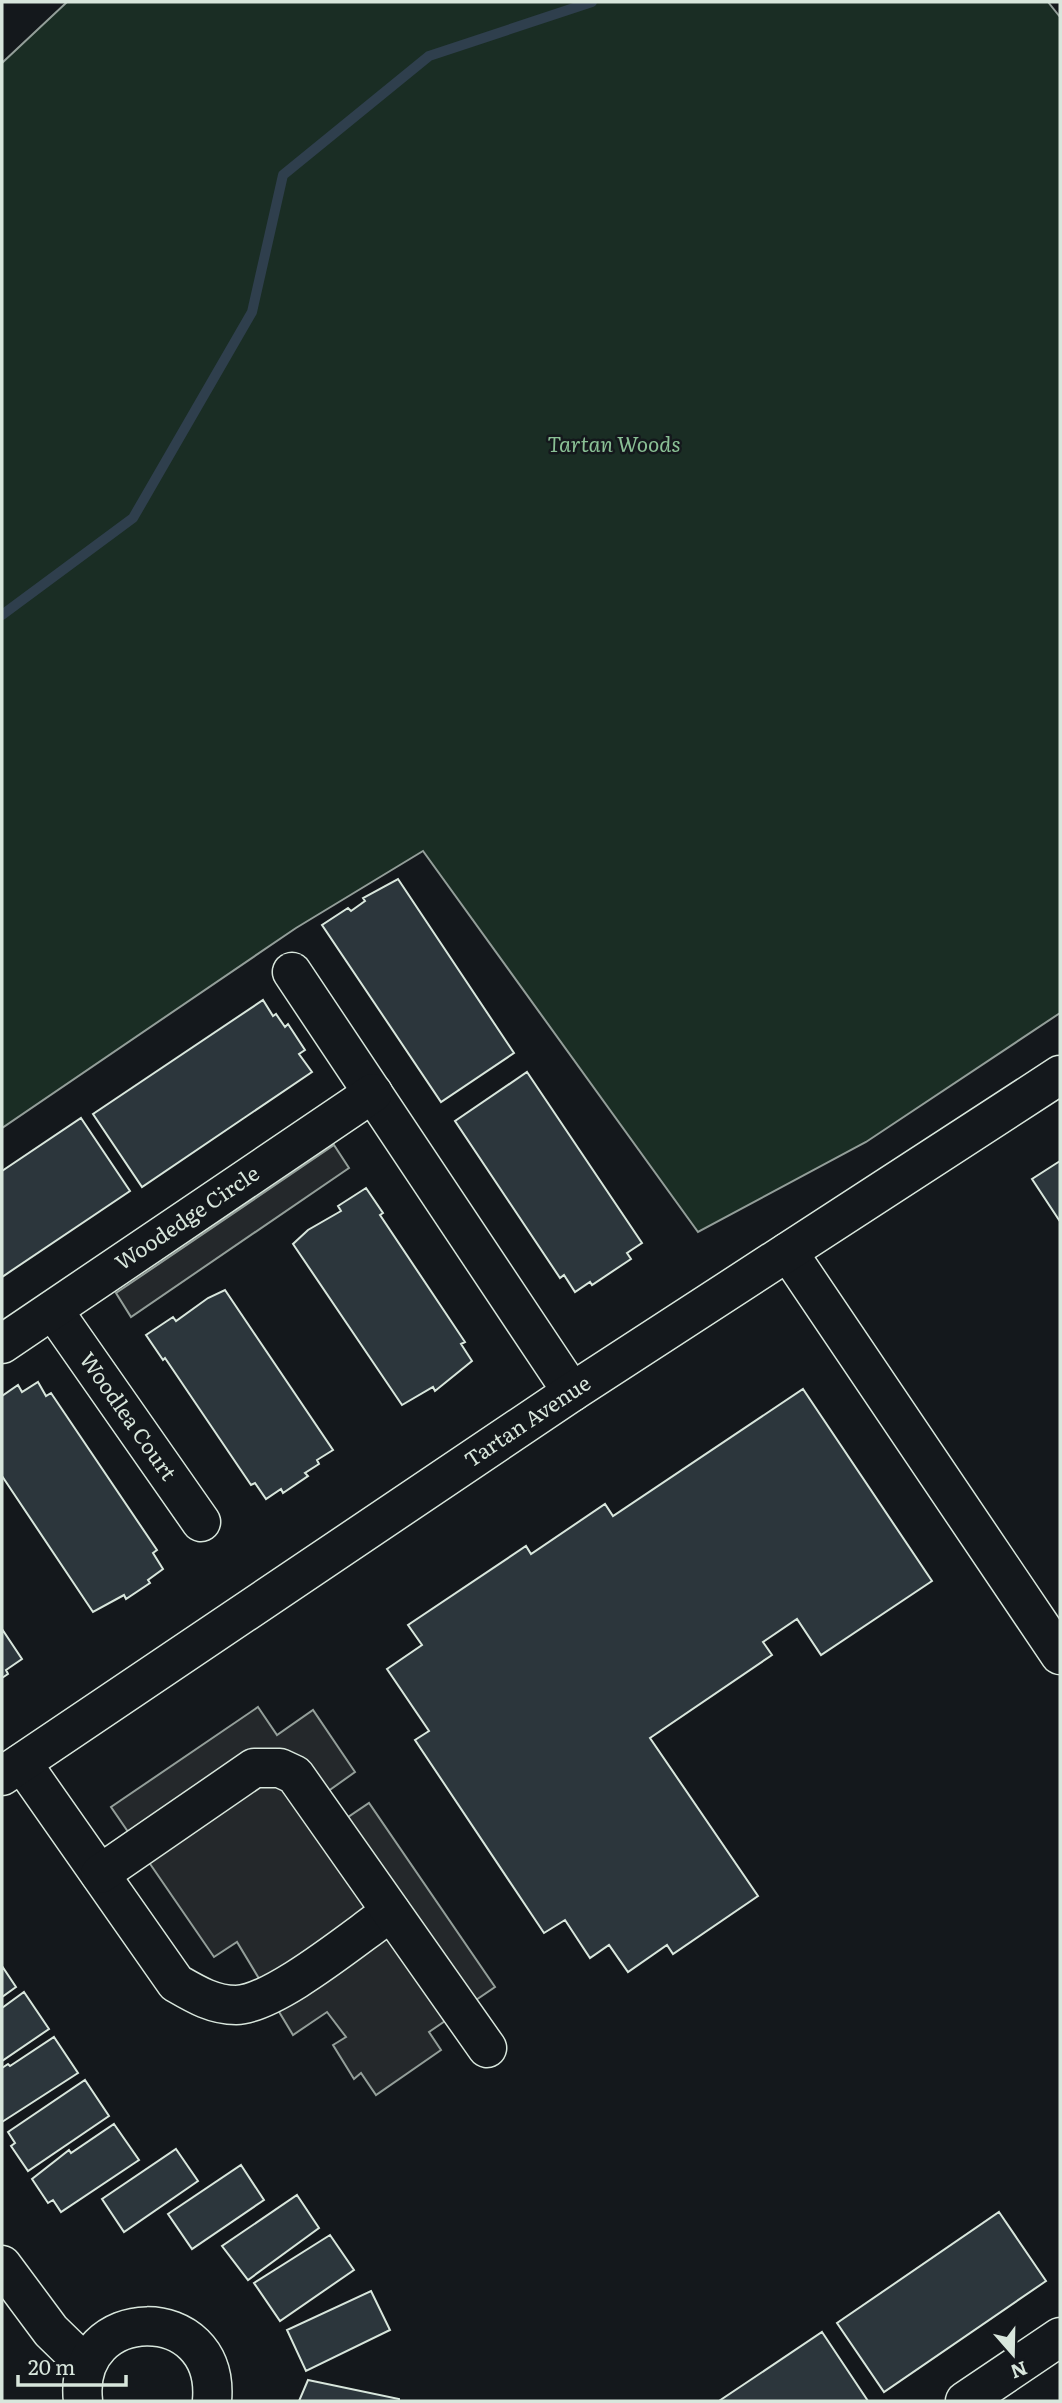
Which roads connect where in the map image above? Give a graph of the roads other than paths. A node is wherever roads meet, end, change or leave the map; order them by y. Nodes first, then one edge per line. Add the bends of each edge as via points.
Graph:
1 (292, 972) dead end
2 (1060, 1075) edge
3 (373, 1093) junction
4 (788, 1251) junction
5 (53, 1310) junction
6 (2, 1344) edge
7 (572, 1392) junction
8 (201, 1522) dead end
9 (1060, 1655) edge
10 (12, 1770) edge
11 (100, 1874) junction
12 (391, 1912) junction
13 (486, 2048) dead end
14 (2, 2265) edge
15 (1060, 2337) edge
16 (84, 2383) edge
17 (212, 2401) edge
18 (965, 2401) edge

1 - 3 street
2 - 4 street, Tartan Avenue
3 - 5 street, Woodedge Circle
3 - 7 street
4 - 7 street, Tartan Avenue
4 - 9 street
5 - 6 street, Woodedge Circle
5 - 8 street, Woodlea Court
7 - 10 street, Tartan Avenue
10 - 11 street
11 - 12 street via 176,1983 203,1999 234,2005 255,2002 291,1982
11 - 12 street via 254,1768 280,1768 295,1775
12 - 13 street
14 - 16 street
15 - 18 street
16 - 17 street via 98,2346 115,2333 158,2325 196,2346 208,2364 214,2385

